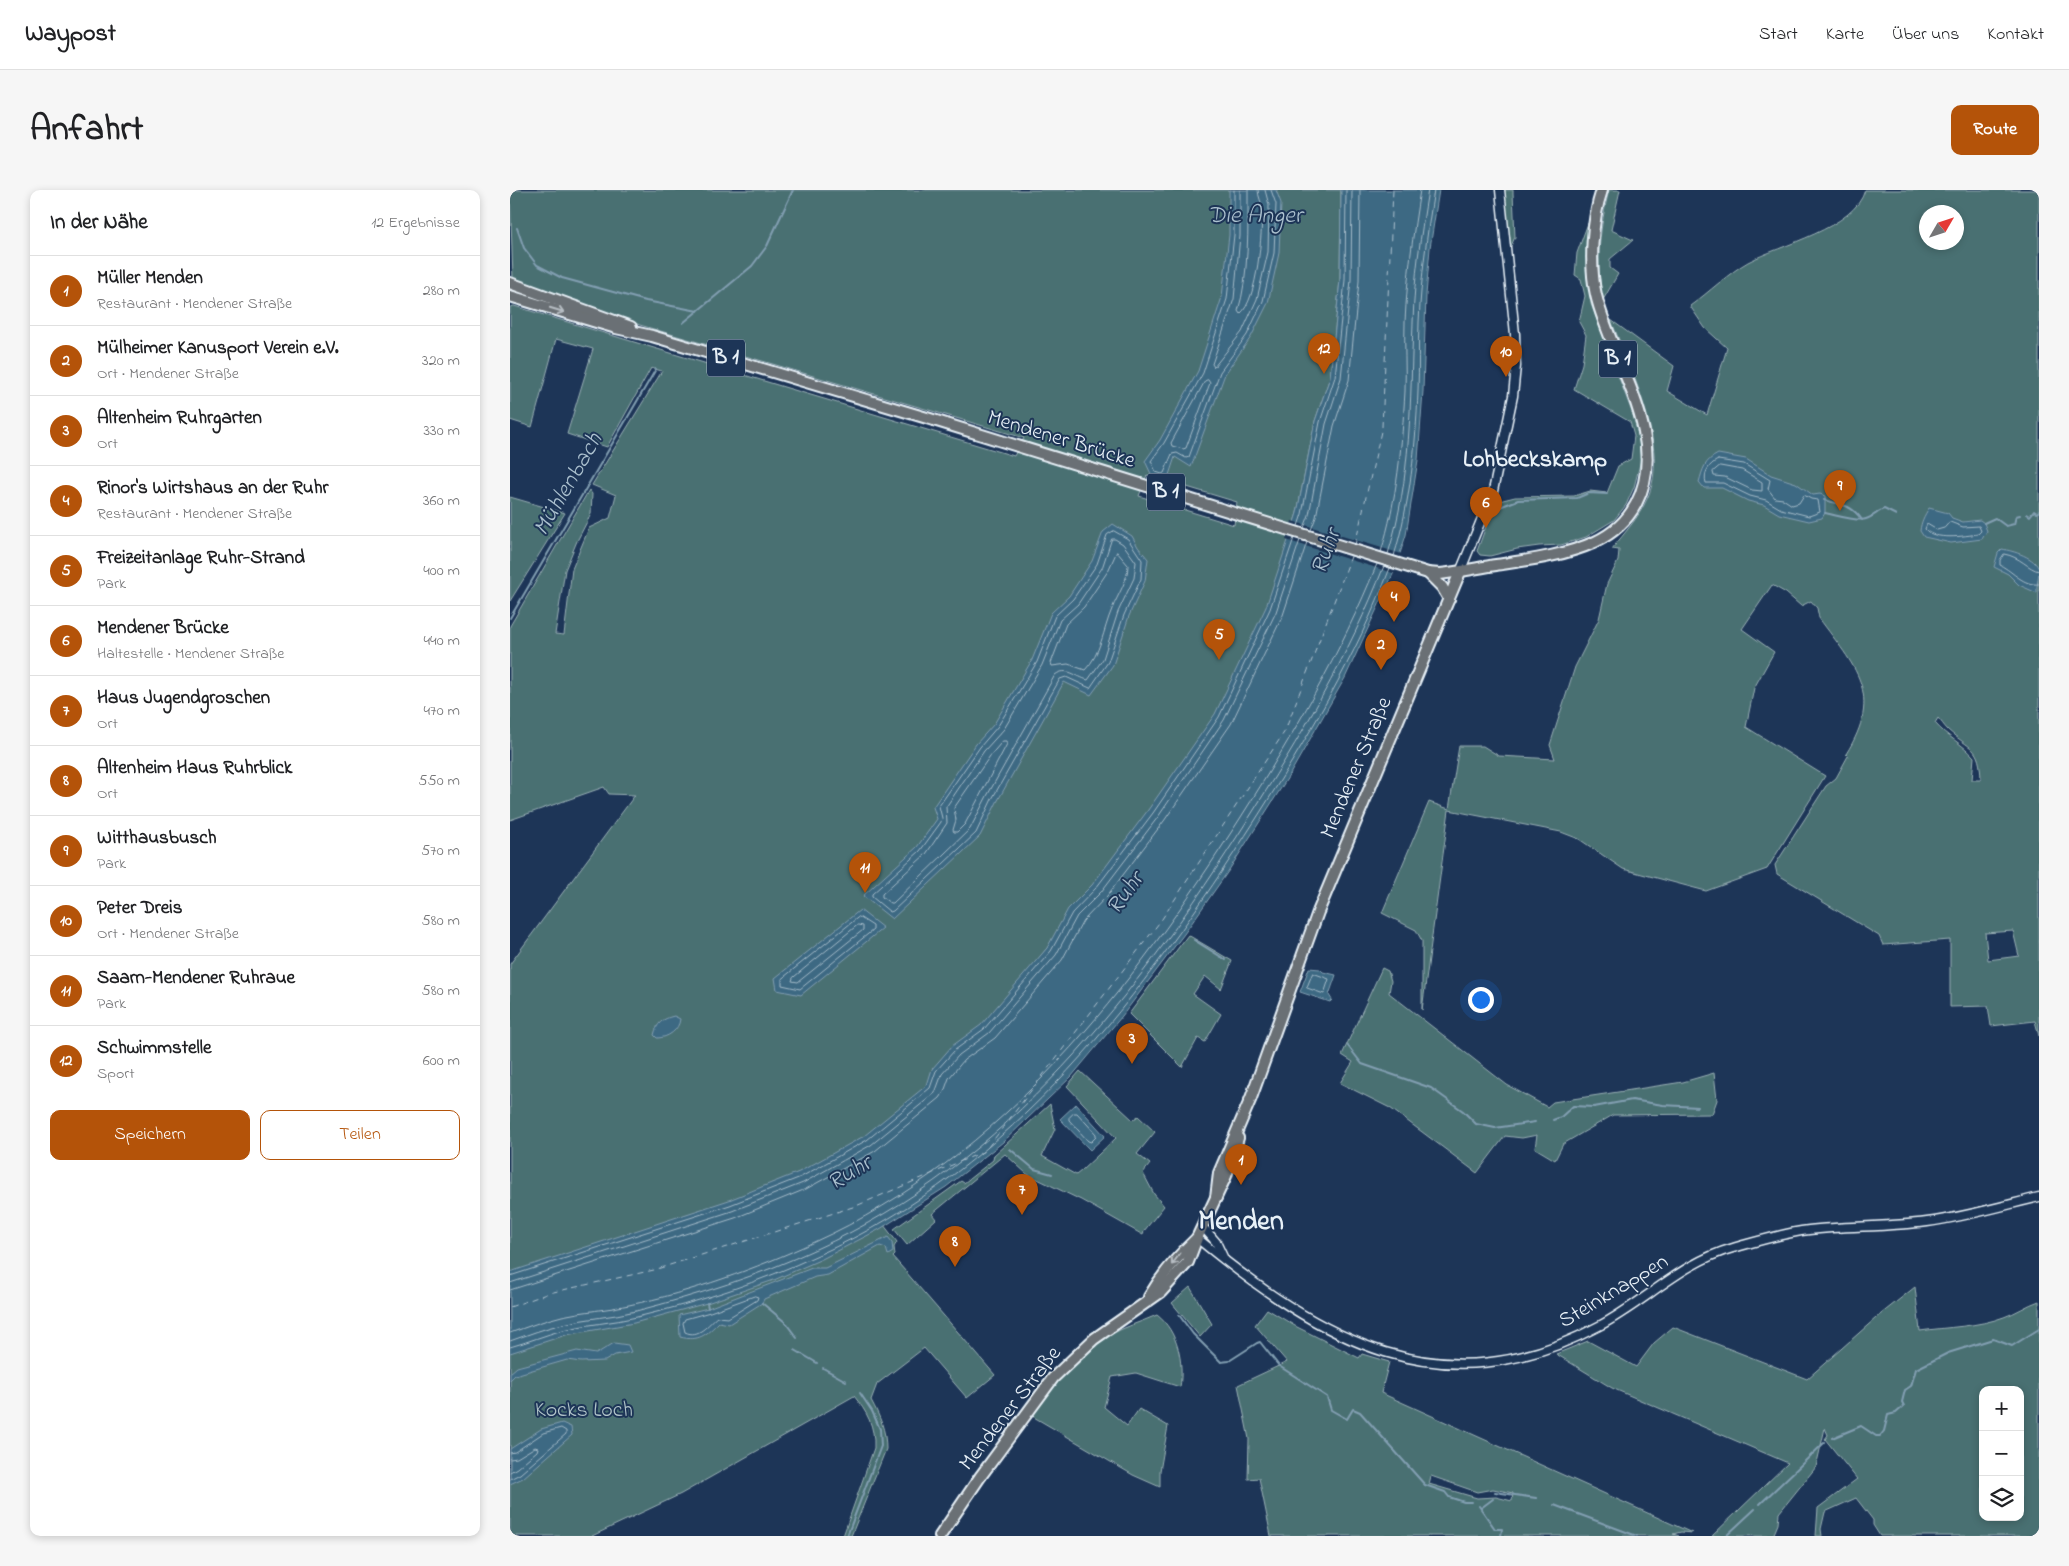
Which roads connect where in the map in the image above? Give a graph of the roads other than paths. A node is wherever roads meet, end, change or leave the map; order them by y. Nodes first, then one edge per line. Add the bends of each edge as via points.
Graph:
1 (1500, 190) edge
2 (1602, 190) edge
3 (510, 283) edge
4 (510, 296) edge
5 (652, 336) junction
6 (1426, 572) junction
7 (1460, 572) junction
8 (1448, 599) junction
9 (2039, 1197) edge
10 (1203, 1227) junction
11 (1197, 1238) junction
12 (1225, 1261) junction
13 (940, 1536) edge

1 - 7 street, Mendener Straße via 1515,334 1513,396 1491,498
2 - 7 main road, B 1 via 1594,238 1596,294 1642,426 1647,461 1640,497 1623,523 1597,542 1564,553
3 - 5 main road, Mendener Brücke / B 1 via 614,319
4 -> 5 main road, Mendener Brücke / B 1
5 - 6 main road, Mendener Brücke / B 1
6 - 7 main road, Mendener Brücke / B 1
6 - 8 main road via 1442,587
7 - 8 main road, Mendener Straße
8 - 10 main road, Mendener Straße via 1318,912 1220,1173 1216,1198
9 - 12 street, Steinknappen via 1935,1221 1809,1230 1730,1248 1677,1274 1602,1325 1538,1352 1490,1362 1436,1362 1370,1348 1321,1326 1244,1277
10 - 11 main road, Mendener Straße
10 - 12 street, Steinknappen via 1216,1242
11 - 12 street, Steinknappen
11 - 13 main road, Mendener Straße via 1188,1262 1166,1287 1094,1339 1053,1378

